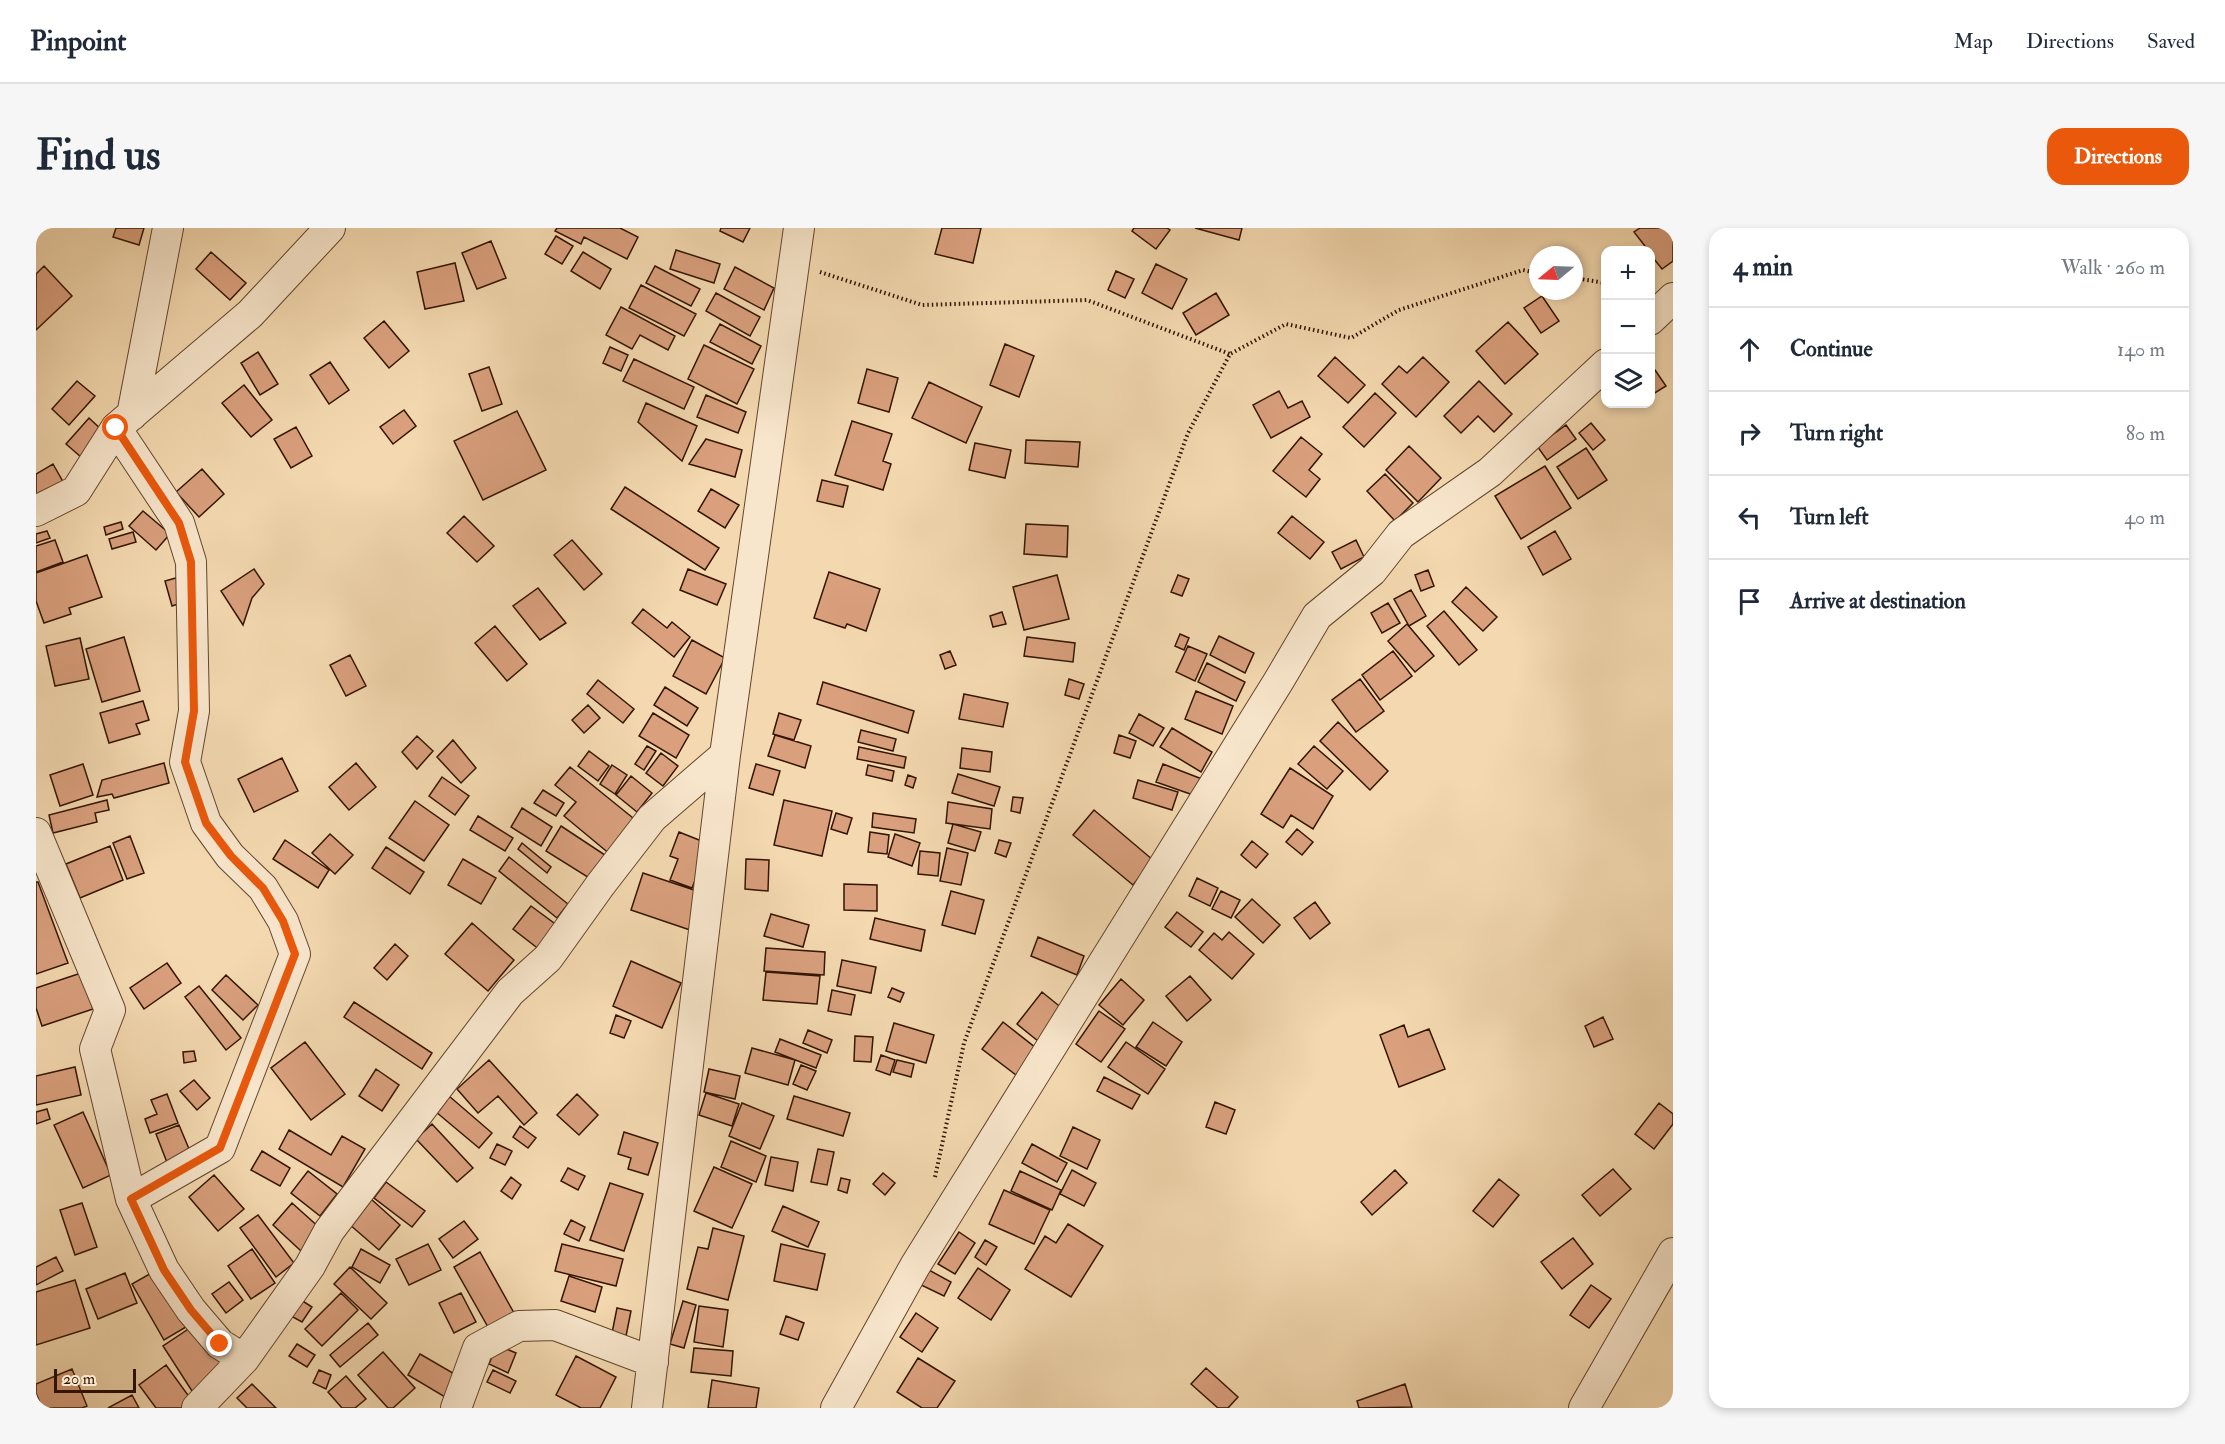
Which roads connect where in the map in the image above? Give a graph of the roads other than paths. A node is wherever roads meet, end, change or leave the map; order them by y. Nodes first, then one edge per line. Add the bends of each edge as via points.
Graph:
1 (168, 228) edge
2 (330, 228) edge
3 (799, 228) edge
4 (1673, 298) edge
5 (1655, 315) edge
6 (1601, 368) edge
7 (124, 422) junction
8 (36, 511) edge
9 (725, 755) junction
10 (36, 833) edge
11 (131, 1199) junction
12 (1673, 1253) edge
13 (244, 1359) junction
14 (653, 1362) junction
15 (197, 1408) edge
16 (456, 1408) edge
17 (647, 1408) edge
18 (836, 1408) edge
19 (1584, 1408) edge

1 - 7 street
2 - 7 street via 250,314
3 - 9 street
4 - 5 street
6 - 18 street via 1490,472 1401,534 1372,571 1317,616 915,1266
7 - 8 street via 76,491
7 - 11 street via 179,523 191,562 194,711 185,762 188,772 206,823 263,888 283,921 295,954 220,1148
9 - 13 street via 652,818 548,958 510,992 329,1231 310,1266
9 - 14 street
10 - 11 street via 110,1010 95,1049
11 - 13 street via 164,1270 191,1310 220,1344
12 - 19 street
13 - 15 street
14 - 16 street via 555,1325 519,1326 478,1348
14 - 17 street

